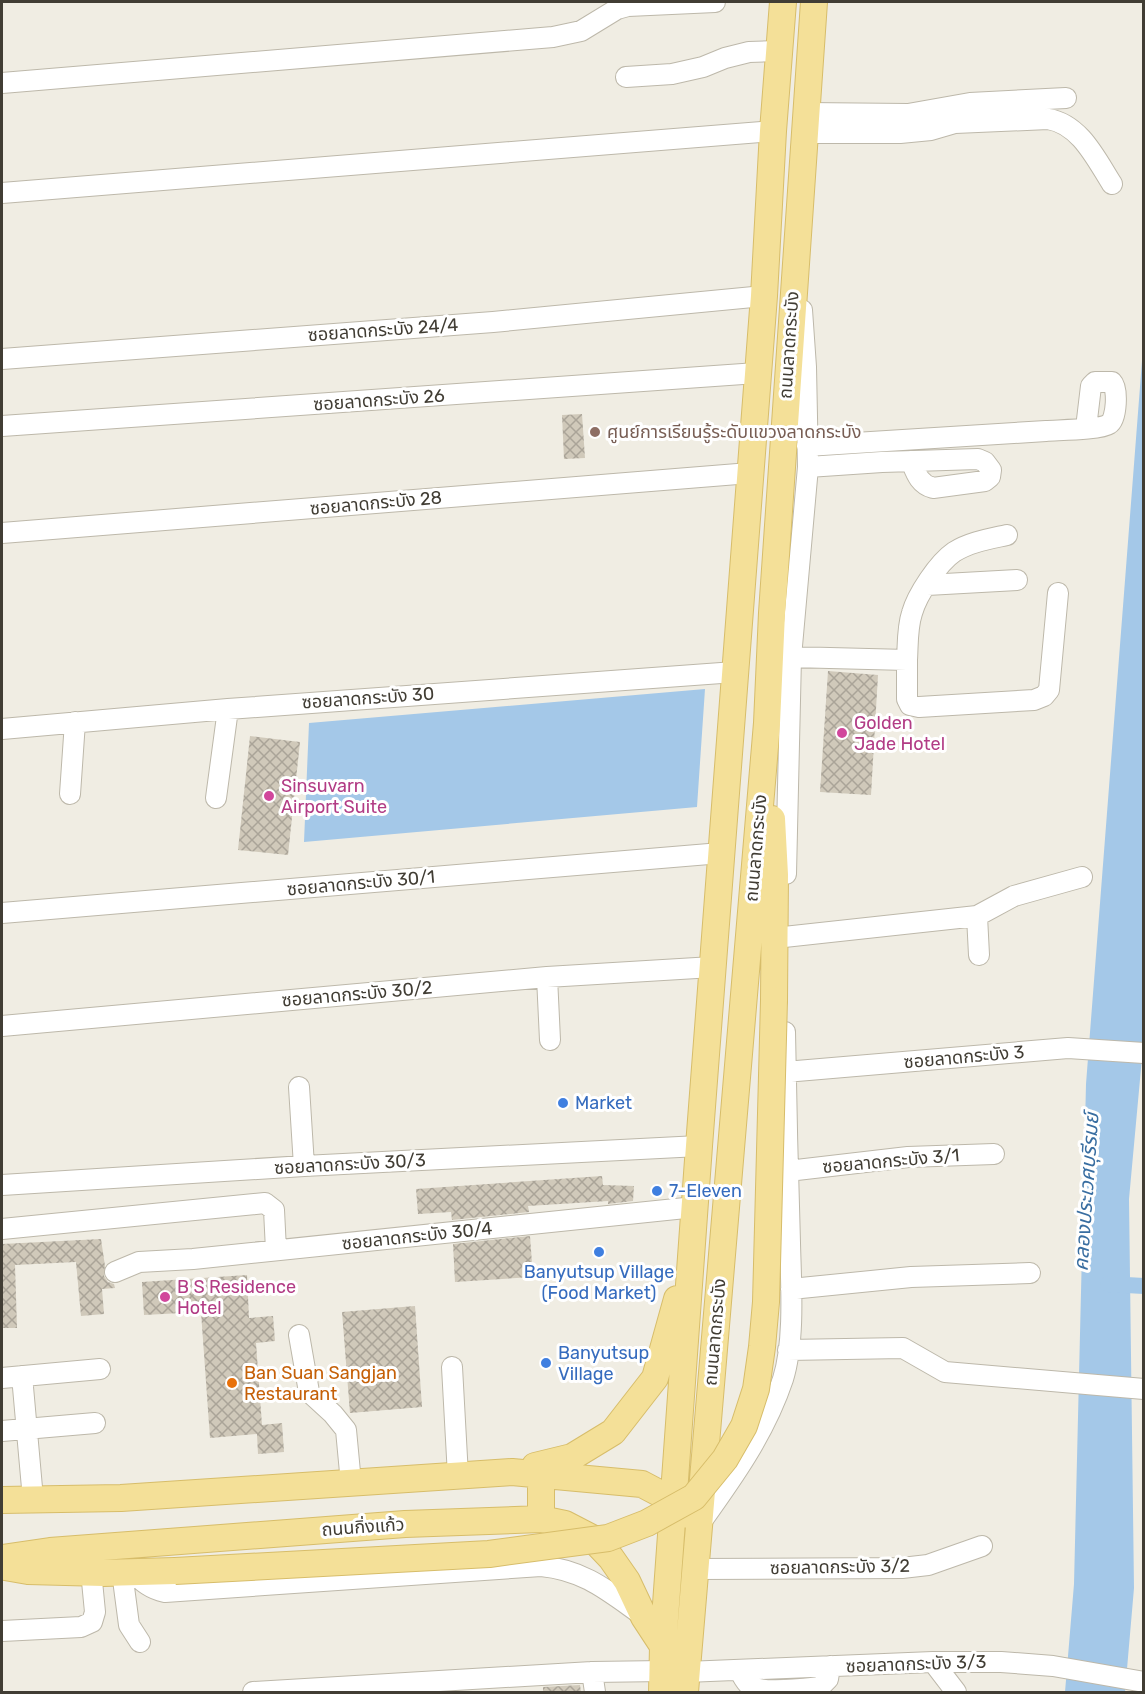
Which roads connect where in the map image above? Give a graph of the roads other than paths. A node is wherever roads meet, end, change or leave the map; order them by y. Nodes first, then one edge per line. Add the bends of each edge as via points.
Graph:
1 (715, 2) edge
2 (783, 2) edge
3 (814, 2) edge
4 (779, 51) junction
5 (626, 77) dead end
6 (2, 83) edge
7 (1066, 98) dead end
8 (805, 123) junction
9 (773, 131) junction
10 (771, 170) junction
11 (801, 170) junction
12 (1112, 184) dead end
13 (2, 193) edge
14 (796, 242) junction
15 (764, 296) junction
16 (2, 359) edge
17 (757, 373) junction
18 (2, 426) edge
19 (1086, 428) dead end
20 (807, 446) junction
21 (911, 461) dead end
22 (808, 467) junction
23 (750, 473) junction
24 (2, 533) edge
25 (1007, 535) dead end
26 (1017, 580) dead end
27 (927, 585) junction
28 (1058, 592) dead end
29 (791, 657) junction
30 (907, 660) junction
31 (735, 672) junction
32 (228, 709) junction
33 (75, 722) junction
34 (767, 723) junction
35 (2, 729) edge
36 (70, 794) dead end
37 (216, 798) dead end
38 (721, 853) junction
39 (1082, 877) dead end
40 (2, 913) edge
41 (977, 916) junction
42 (784, 937) junction
43 (979, 955) dead end
44 (713, 967) junction
45 (547, 977) junction
46 (2, 1026) edge
47 (550, 1040) dead end
48 (1143, 1053) edge
49 (785, 1072) junction
50 (299, 1087) dead end
51 (699, 1146) junction
52 (994, 1154) dead end
53 (304, 1166) junction
54 (788, 1171) junction
55 (2, 1185) edge
56 (695, 1207) junction
57 (2, 1229) edge
58 (692, 1246) junction
59 (276, 1250) junction
60 (116, 1272) dead end
61 (1030, 1273) dead end
62 (791, 1289) junction
63 (299, 1335) dead end
64 (788, 1350) junction
65 (452, 1367) dead end
66 (100, 1369) dead end
67 (22, 1376) junction
68 (2, 1378) edge
69 (1143, 1389) edge
70 (95, 1423) dead end
71 (27, 1429) junction
72 (2, 1431) edge
73 (512, 1472) junction
74 (541, 1475) junction
75 (458, 1476) junction
76 (351, 1483) junction
77 (121, 1498) junction
78 (33, 1499) junction
79 (2, 1500) edge
80 (674, 1501) junction
81 (2, 1518) edge
82 (541, 1519) junction
83 (698, 1534) junction
84 (982, 1546) dead end
85 (2, 1558) edge
86 (2, 1566) edge
87 (695, 1569) junction
88 (91, 1571) junction
89 (128, 1572) junction
90 (644, 1617) junction
91 (2, 1631) edge
92 (140, 1642) dead end
93 (933, 1662) junction
94 (592, 1672) junction
95 (672, 1675) edge
96 (1143, 1682) edge
97 (253, 1692) edge
98 (595, 1692) edge
99 (956, 1692) edge

1 - 6 street via 628,6 581,31 554,37
2 - 4 main road, ถนนลาดกระบัง
3 - 8 main road, ถนนลาดกระบัง
4 - 5 street via 749,52 672,74
4 - 9 main road, ถนนลาดกระบัง
7 - 8 street via 970,103 908,114
8 - 11 main road, ถนนลาดกระบัง
8 - 12 street via 900,133 955,123 1059,121 1073,129 1091,150
9 - 10 main road, ถนนลาดกระบัง
9 - 13 street
10 - 11 main road
10 - 15 main road, ถนนลาดกระบัง
11 - 14 main road, ถนนลาดกระบัง
14 - 20 street via 806,367
14 - 34 main road, ถนนลาดกระบัง
15 - 16 street, ซอยลาดกระบัง 24/4 via 493,322
15 - 17 main road, ถนนลาดกระบัง
17 - 18 street, ซอยลาดกระบัง 26
17 - 23 main road, ถนนลาดกระบัง
19 - 20 street
20 - 22 street
21 - 22 street
22 - 29 street
23 - 24 street, ซอยลาดกระบัง 28
23 - 31 main road, ถนนลาดกระบัง
25 - 27 street via 973,543 953,553
26 - 27 street
27 - 30 street via 911,614
28 - 30 street via 1049,690 1044,696 976,704 910,705
29 - 30 street
29 - 42 street
31 - 32 street, ซอยลาดกระบัง 30
31 - 38 main road, ถนนลาดกระบัง
32 - 33 street, ซอยลาดกระบัง 30
32 - 37 street
33 - 35 street, ซอยลาดกระบัง 30
33 - 36 street
34 - 83 main road, ถนนลาดกระบัง
34 - 89 main road, bridge via 775,875 766,1302 756,1389 744,1426 725,1459 694,1497 647,1523 608,1538 489,1554
38 - 40 street, ซอยลาดกระบัง 30/1
38 - 44 main road, ถนนลาดกระบัง
39 - 41 street via 1014,896
41 - 42 street
41 - 43 street
42 - 49 street
44 - 45 street, ซอยลาดกระบัง 30/2
44 - 51 main road, ถนนลาดกระบัง
45 - 46 street, ซอยลาดกระบัง 30/2
45 - 47 street
48 - 49 street, ซอยลาดกระบัง 3 via 1068,1048
49 - 54 street
50 - 53 street
51 - 53 street, ซอยลาดกระบัง 30/3
51 - 56 main road, ถนนลาดกระบัง
52 - 54 street, ซอยลาดกระบัง 3/1 via 908,1157
53 - 55 street, ซอยลาดกระบัง 30/3
54 - 62 street
56 - 58 main road, ถนนลาดกระบัง
56 - 59 street, ซอยลาดกระบัง 30/4
57 - 59 street via 265,1203 274,1210
58 - 73 main road via 655,1378 613,1432 572,1457
58 - 80 main road, ถนนลาดกระบัง
59 - 60 street, ซอยลาดกระบัง 30/4 via 139,1262
61 - 62 street via 910,1277
62 - 64 street
63 - 76 street via 309,1392 346,1430
64 - 69 street via 903,1348 945,1372
64 - 83 street via 784,1377 755,1444
65 - 75 street
66 - 67 street
67 - 68 street
67 - 71 street
70 - 71 street
71 - 72 street
71 - 78 street
73 - 74 main road
73 - 75 main road
74 - 80 main road via 642,1484
74 - 82 main road
75 - 76 main road
76 - 77 main road
77 - 78 main road
77 - 81 main road
78 - 79 main road
80 - 83 main road
80 - 95 main road, ถนนลาดกระบัง
82 - 85 main road, ถนนกิ่งแก้ว via 405,1524
82 - 90 main road, ถนนกิ่งแก้ว via 565,1524 592,1538 627,1581
83 - 87 main road, ถนนลาดกระบัง
84 - 87 street, ซอยลาดกระบัง 3/2 via 928,1565 902,1568
86 - 88 main road via 28,1571
87 - 95 main road, ถนนลาดกระบัง
88 - 89 main road
88 - 91 street via 95,1612 92,1622 81,1627
89 - 90 street via 165,1592 541,1566 592,1580
89 - 92 street via 129,1625
90 - 95 main road, ถนนกิ่งแก้ว
93 - 95 street, ซอยลาดกระบัง 3/3
93 - 96 street, ซอยลาดกระบัง 3/3 via 1053,1666
93 - 99 street
94 - 95 street, ซอยลาดกระบัง 3/3
94 - 97 street, ซอยลาดกระบัง 3/3
94 - 98 street

